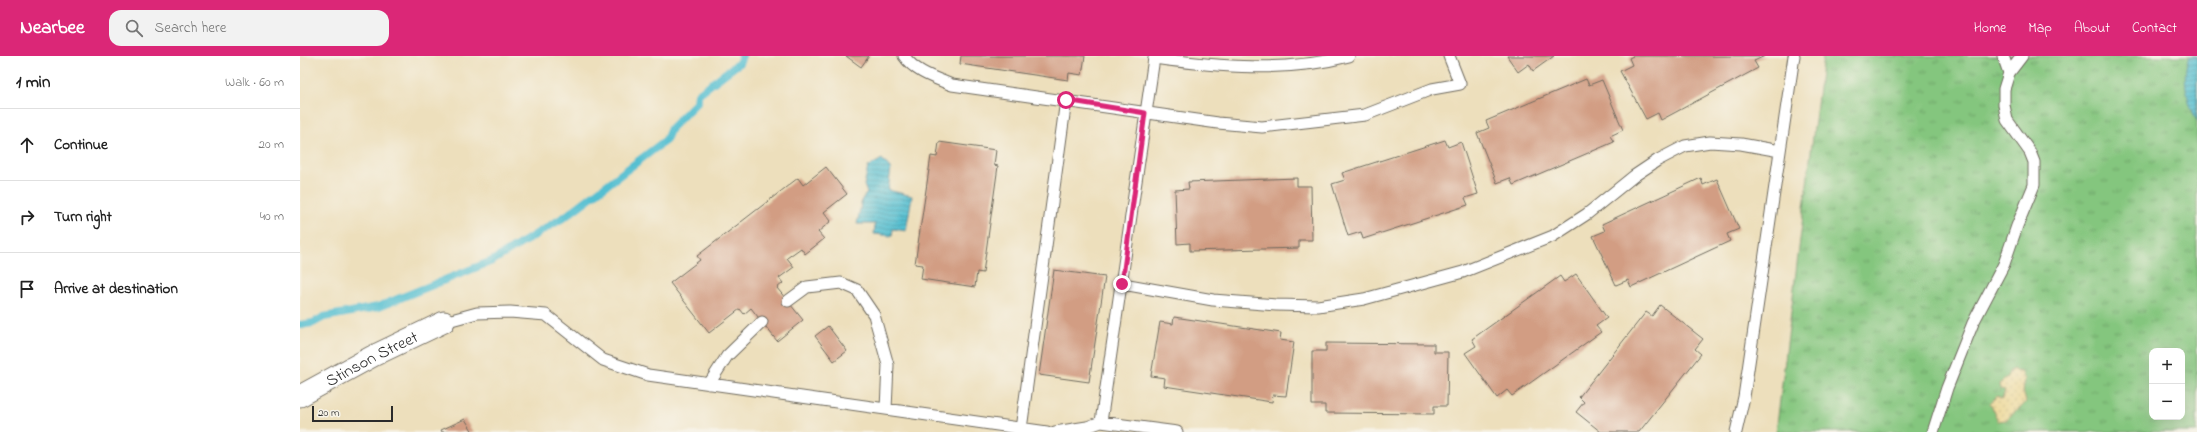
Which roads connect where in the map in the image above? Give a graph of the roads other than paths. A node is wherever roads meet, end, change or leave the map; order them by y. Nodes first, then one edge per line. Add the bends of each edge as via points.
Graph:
1 (904, 56) edge
2 (1350, 56) edge
3 (1449, 56) edge
4 (1794, 56) edge
5 (2003, 56) edge
6 (2022, 56) edge
7 (2009, 73) junction
8 (1066, 100) junction
9 (1145, 113) junction
10 (1780, 151) junction
11 (1122, 284) junction
12 (788, 302) dead end
13 (444, 322) joint
14 (762, 322) dead end
15 (709, 384) junction
16 (300, 396) edge
17 (886, 409) junction
18 (1101, 422) junction
19 (1021, 429) junction
20 (1047, 432) edge
21 (1055, 432) edge
22 (1177, 432) edge
23 (1736, 432) edge
24 (1933, 432) edge

1 - 8 lane via 921,71 952,85
2 - 9 lane via 1288,67 1231,66 1154,58
3 - 9 lane via 1460,84 1432,89 1365,115 1262,127
4 - 10 lane
5 - 7 lane
6 - 7 lane
7 - 24 lane via 2004,89 2007,120 2030,152 2034,162 2034,185 2004,264 1973,323 1947,388
8 - 9 lane
8 - 19 lane
9 - 11 lane
10 - 11 lane via 1710,142 1685,146 1634,176 1587,214 1553,236 1463,272 1364,299 1318,306 1276,305 1213,300
10 - 23 lane via 1744,398
11 - 18 lane
12 - 17 lane via 807,287 841,283 857,290 874,315 888,365
13 - 15 lane via 477,313 546,315 603,360 648,375
13 - 16 street, Stinson Street via 373,356
14 - 15 lane via 727,356
15 - 17 lane
17 - 19 lane
18 - 21 lane
18 - 22 lane
19 - 20 lane

